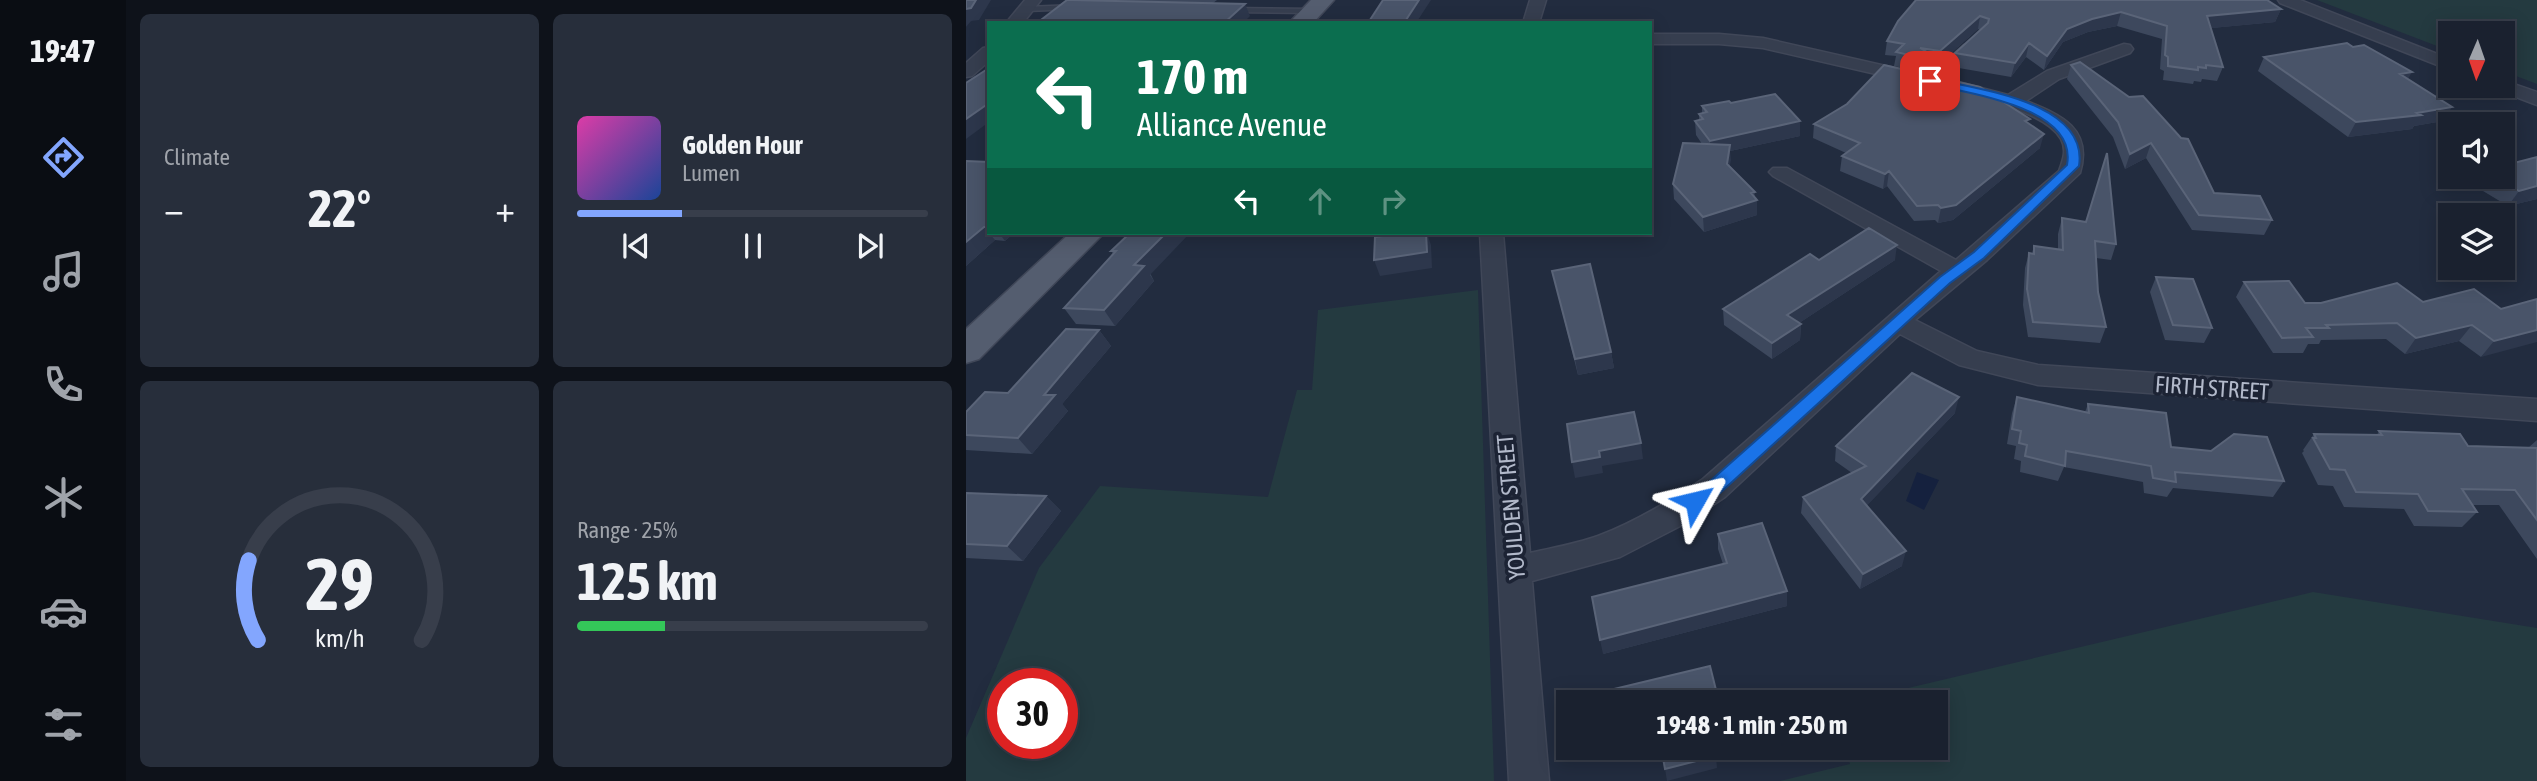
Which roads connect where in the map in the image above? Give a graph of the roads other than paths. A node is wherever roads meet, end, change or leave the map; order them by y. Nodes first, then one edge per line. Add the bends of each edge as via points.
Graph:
1 (1538, 0) edge
2 (2286, 0) edge
3 (1029, 4) edge
4 (1088, 7) edge
5 (1217, 9) edge
6 (1312, 11) edge
7 (1016, 21) edge
8 (1532, 21) edge
9 (1652, 39) edge
10 (1971, 43) edge
11 (2124, 49) dead end
12 (987, 54) edge
13 (2438, 60) edge
14 (966, 72) edge
15 (1930, 81) junction
16 (2515, 90) edge
17 (2537, 99) edge
18 (2012, 101) junction
19 (1780, 172) dead end
20 (1086, 235) edge
21 (1490, 235) edge
22 (1958, 271) junction
23 (1897, 322) junction
24 (966, 350) edge
25 (2537, 410) edge
26 (1516, 570) junction
27 (1529, 781) edge

1 - 8 street
2 - 13 street
3 - 4 lane
3 - 7 street
5 - 6 lane
9 - 15 street via 1763,43
10 - 15 lane
11 - 18 street via 2053,75
12 - 14 street
15 - 18 street
16 - 17 street
18 - 22 street via 2038,111 2064,131 2074,145 2075,159 2069,173
19 - 22 street
20 - 24 main road
21 - 26 street, YOULDEN STREET
22 - 23 street
23 - 25 street, FIRTH STREET via 1969,358 2038,375
23 - 26 street via 1714,488 1675,514 1608,547
26 - 27 street, YOULDEN STREET

